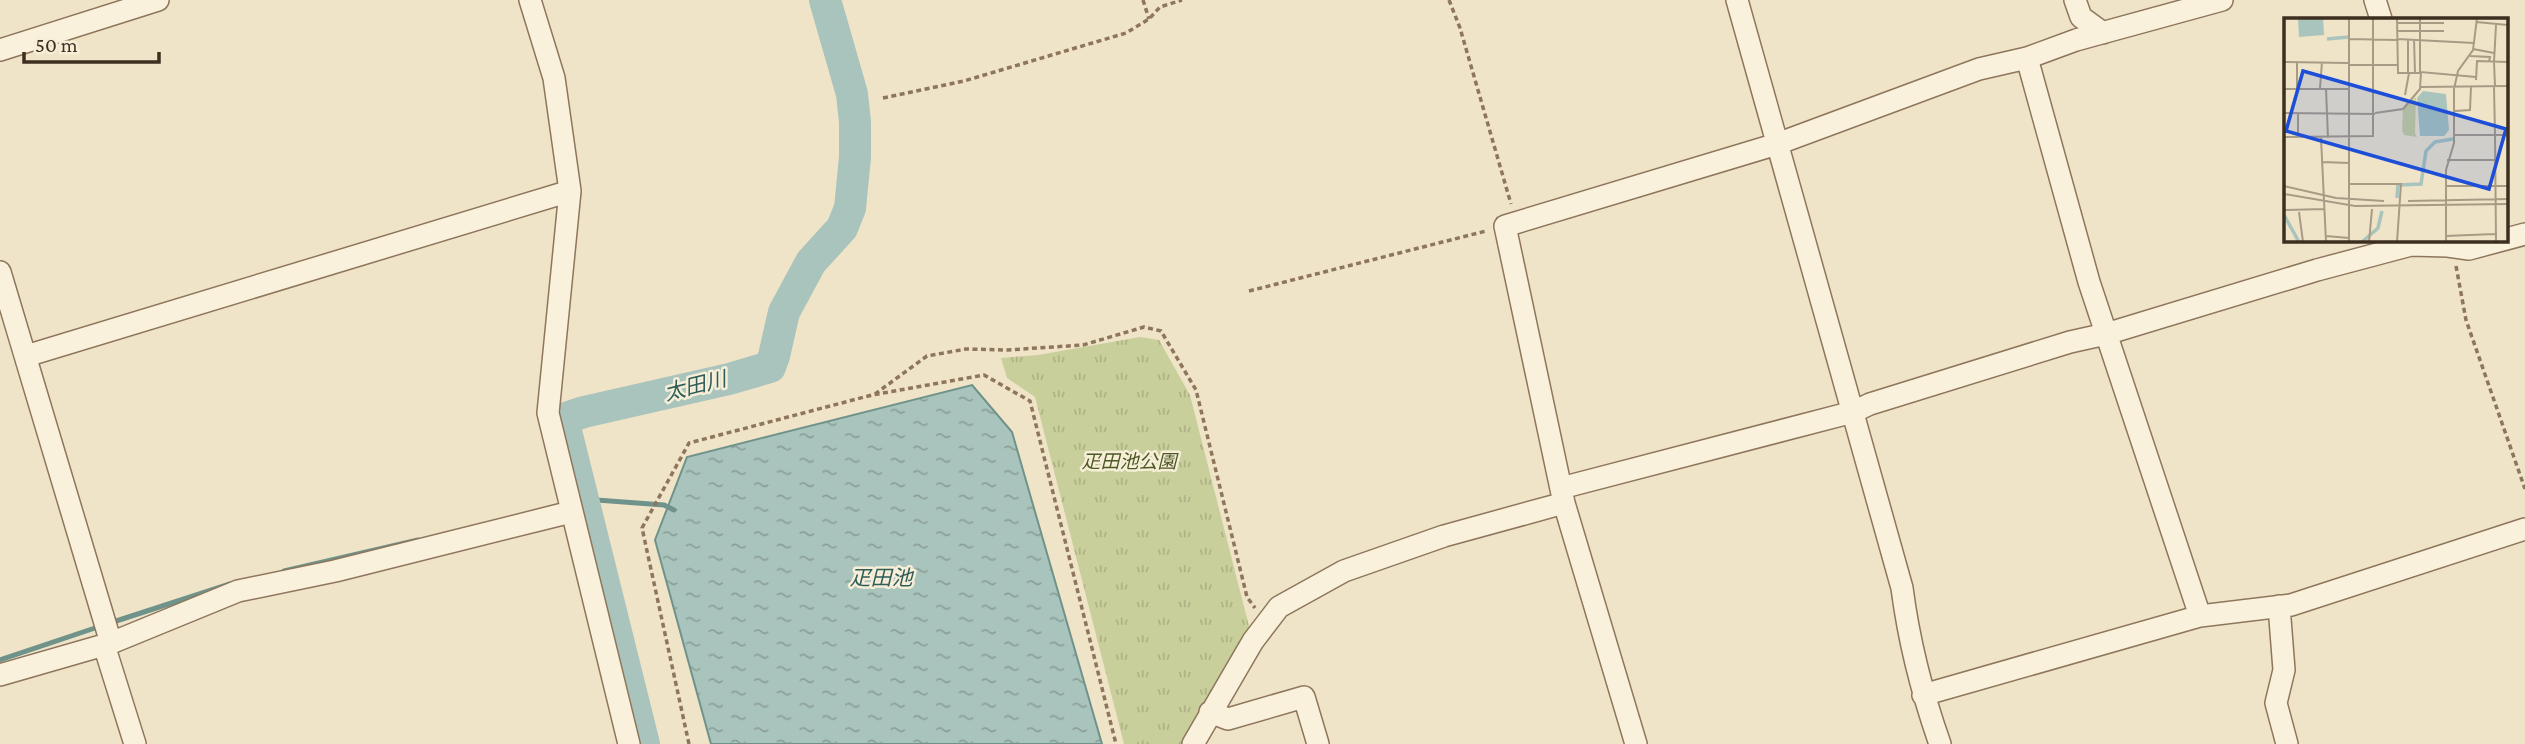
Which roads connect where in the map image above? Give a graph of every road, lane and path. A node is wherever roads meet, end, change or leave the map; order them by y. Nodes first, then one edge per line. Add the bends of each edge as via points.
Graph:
1 (158, 0) edge
2 (530, 0) edge
3 (1143, 0) edge
4 (1182, 0) edge
5 (1449, 0) edge
6 (1737, 0) edge
7 (2075, 0) edge
8 (2222, 0) edge
9 (2375, 0) edge
10 (2381, 18) edge
11 (1149, 19) junction
12 (2103, 33) junction
13 (0, 50) edge
14 (2027, 58) junction
15 (883, 98) dead end
16 (1777, 144) junction
17 (570, 191) junction
18 (1510, 224) junction
19 (2525, 234) edge
20 (2508, 239) edge
21 (2495, 242) edge
22 (2450, 244) edge
23 (0, 272) edge
24 (1249, 291) dead end
25 (2106, 334) junction
26 (26, 356) junction
27 (872, 395) junction
28 (1853, 412) junction
29 (2525, 489) edge
30 (1563, 495) junction
31 (571, 512) junction
32 (2525, 529) edge
33 (2279, 606) junction
34 (2200, 616) junction
35 (1266, 625) junction
36 (108, 644) junction
37 (0, 675) edge
38 (1923, 695) junction
39 (1210, 712) junction
40 (135, 744) edge
41 (629, 744) edge
42 (689, 744) edge
43 (1116, 744) edge
44 (1193, 744) edge
45 (1318, 744) edge
46 (1636, 744) edge
47 (1940, 744) edge
48 (2287, 744) edge

1 - 13 street
2 - 17 street via 554,78
3 - 11 path
4 - 11 path via 1160,7
5 - 18 path
6 - 16 street
7 - 12 street via 2081,17
8 - 12 street
9 - 10 street
11 - 15 path via 1114,37 964,81
12 - 14 street
14 - 16 street via 1979,69
14 - 25 street
16 - 18 street
16 - 28 street
17 - 26 street
17 - 31 street via 548,413
18 - 24 path
18 - 30 street
19 - 20 street
21 - 22 street via 2469,249
22 - 25 street via 2411,245
22 - 29 path via 2466,320
23 - 26 street
25 - 28 street
25 - 34 street
26 - 36 street
27 - 35 path via 927,356 966,349 1083,345 1144,327 1161,331 1196,390 1247,597
27 - 42 path via 689,443 642,528
27 - 43 path via 984,374 1030,401
28 - 30 street
28 - 38 street via 1902,588
30 - 35 street via 1344,572 1279,607
30 - 46 street
31 - 36 street via 238,591
31 - 41 street
32 - 33 street
33 - 34 street
33 - 48 street via 2284,670 2276,702
34 - 38 street
35 - 39 street
36 - 37 street
36 - 40 street
38 - 47 street
39 - 44 street
39 - 45 street via 1228,719 1304,697

